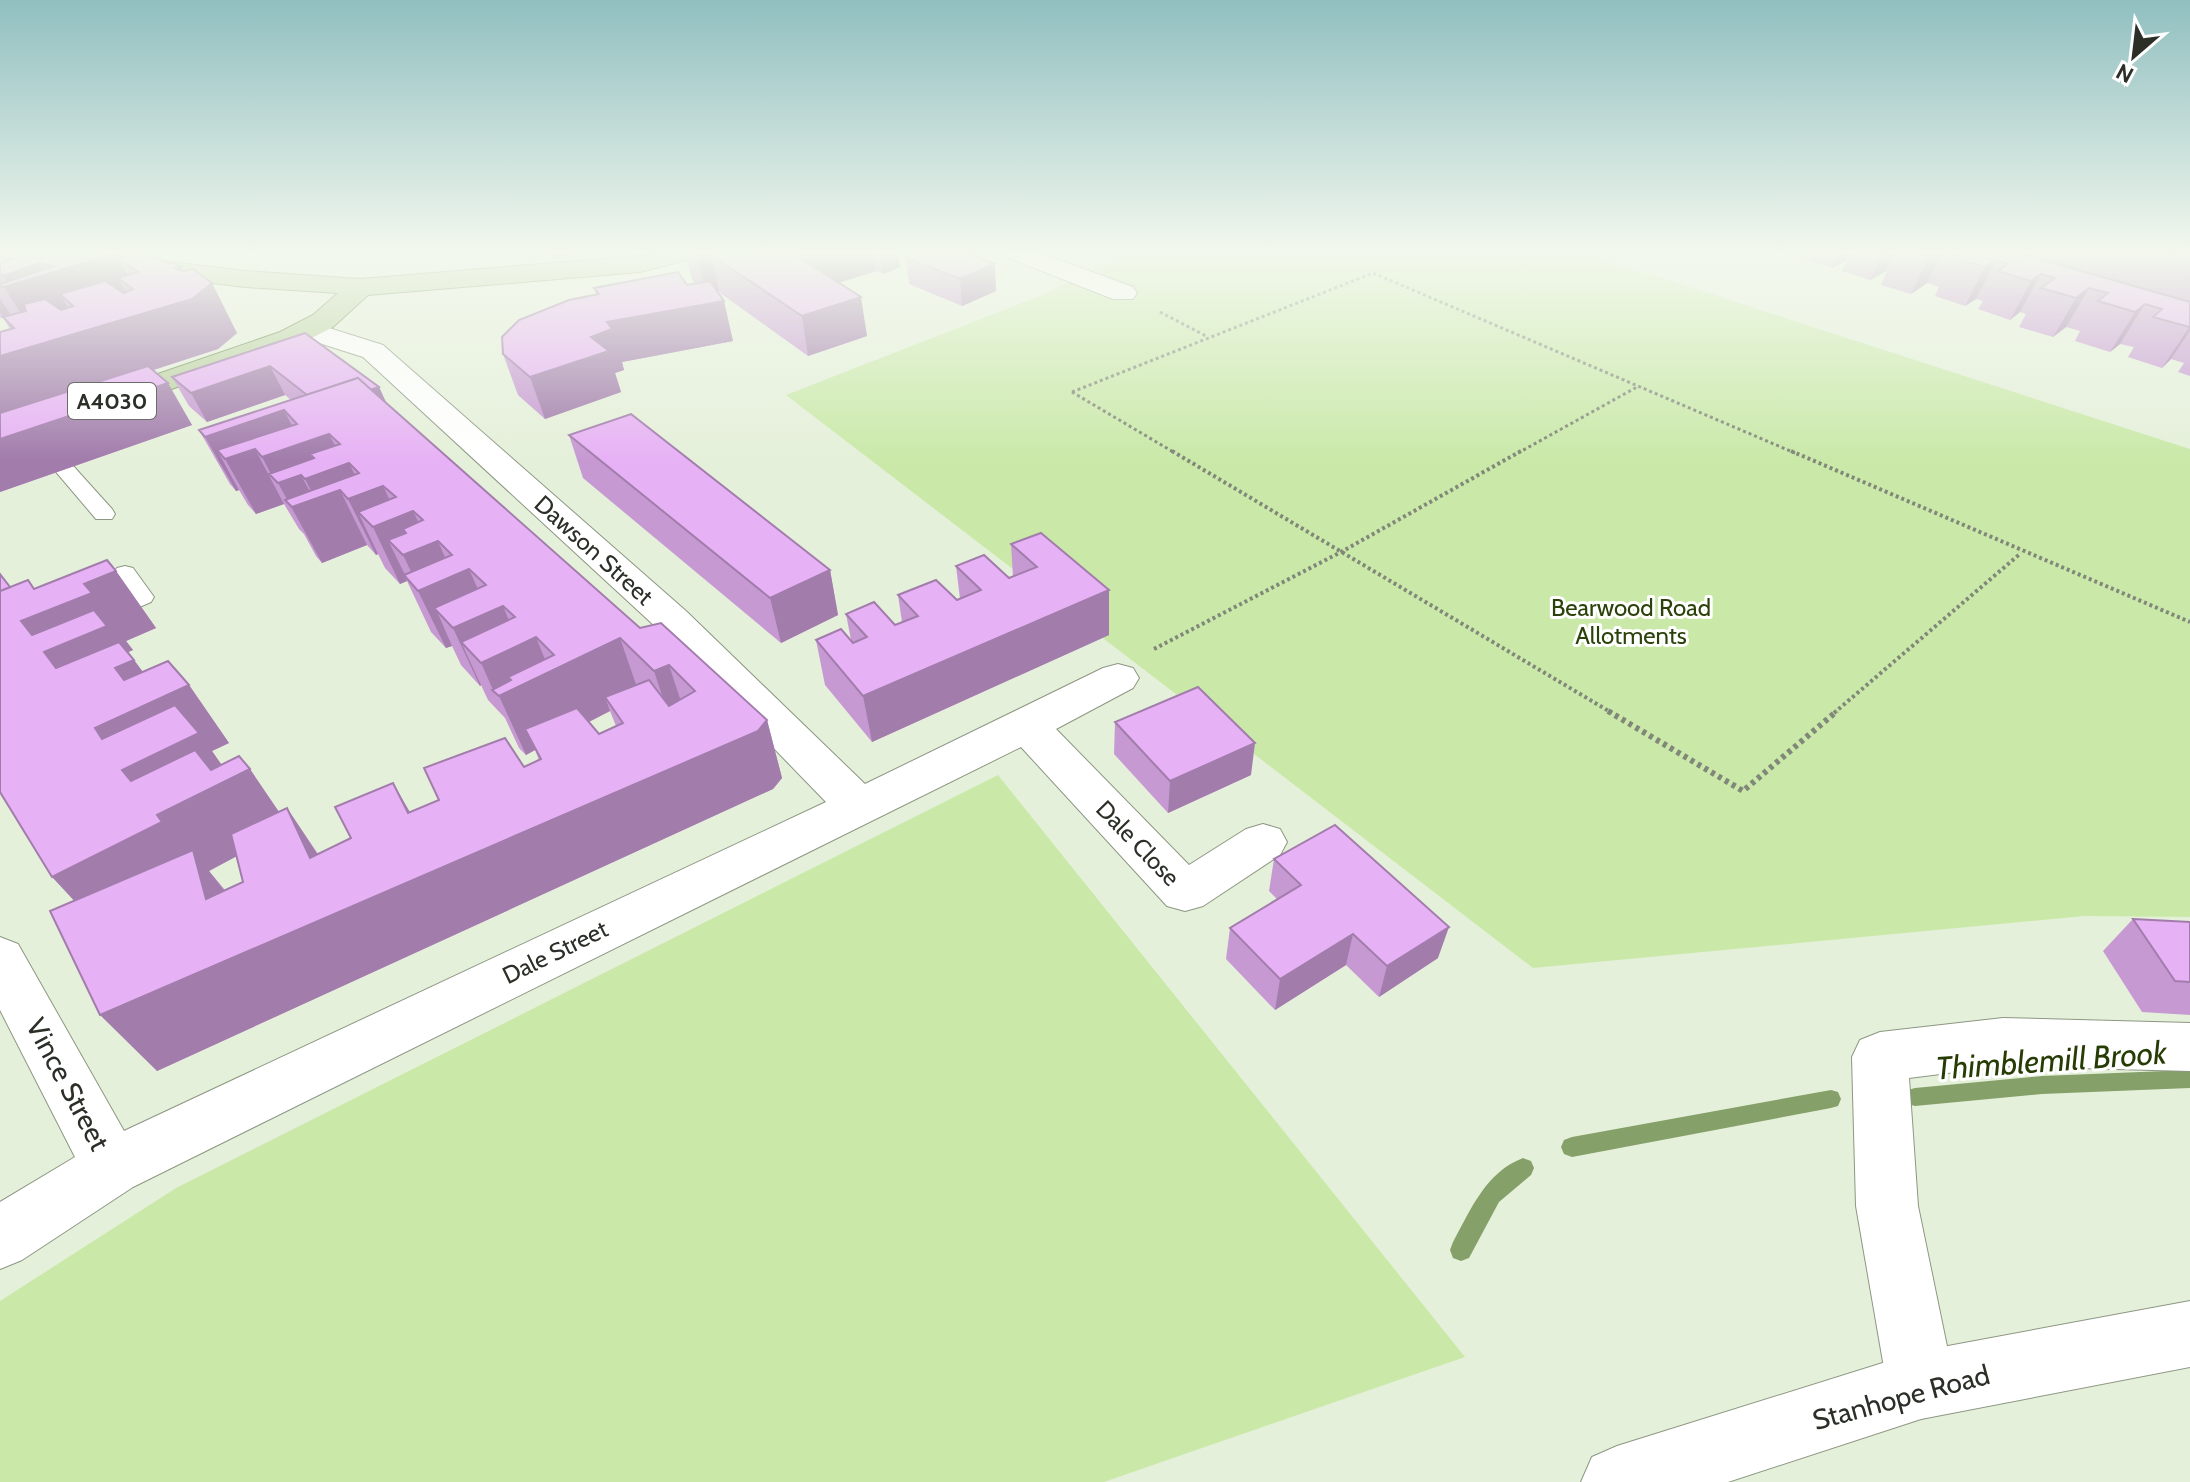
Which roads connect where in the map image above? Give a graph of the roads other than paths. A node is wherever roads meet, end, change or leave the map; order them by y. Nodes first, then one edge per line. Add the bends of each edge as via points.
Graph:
1 (318, 321) edge
2 (307, 330) junction
3 (15, 434) edge
4 (104, 514) dead end
5 (125, 573) dead end
6 (85, 622) edge
7 (1129, 667) road end
8 (1027, 726) junction
9 (857, 805) junction
10 (1263, 842) dead end
11 (0, 959) edge
12 (2190, 1047) edge
13 (112, 1167) junction
14 (0, 1238) edge
15 (2190, 1334) edge
16 (1921, 1385) junction
17 (1617, 1482) edge

1 - 2 main road, A4030
2 - 3 main road, A4030
2 - 9 street, Dawson Street via 373,351 672,620
3 - 4 lane
5 - 6 lane via 142,597
7 - 8 street, Dale Street
8 - 9 street, Dale Street
8 - 10 street, Dale Close via 1185,892
9 - 13 street, Dale Street
11 - 13 street, Vince Street
12 - 16 street via 2003,1042 1880,1057 1887,1206
13 - 14 street, Dale Street
15 - 16 street, Stanhope Road
16 - 17 street, Stanhope Road

